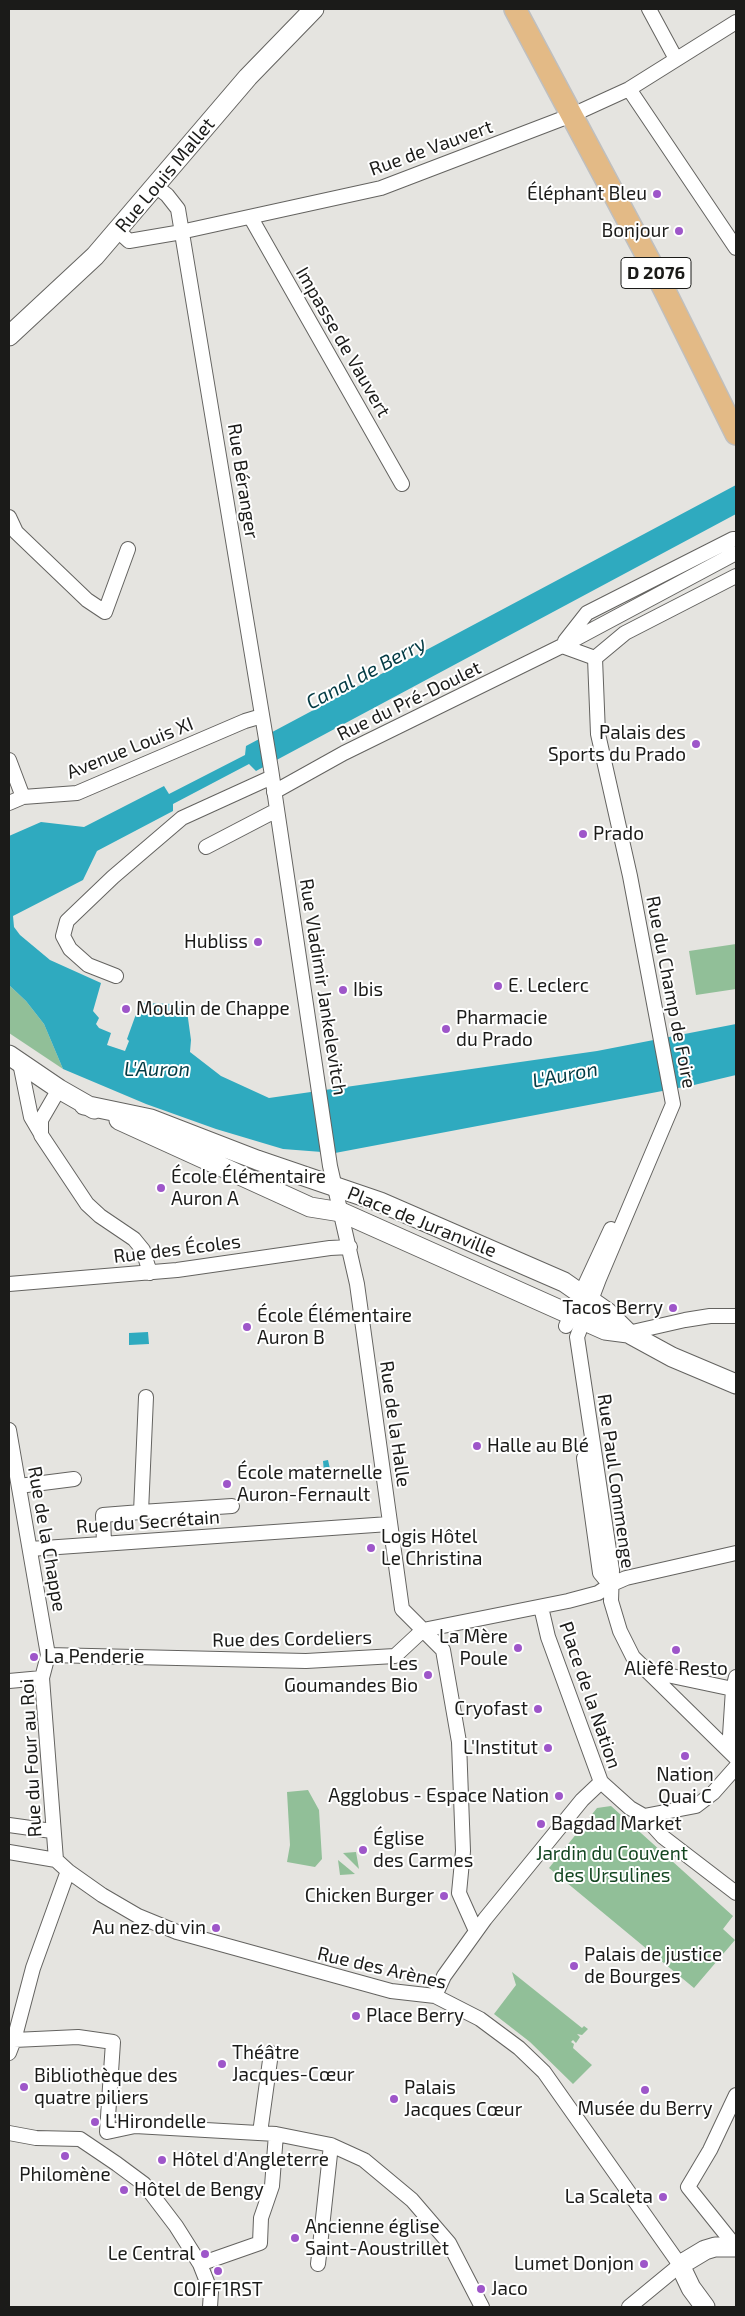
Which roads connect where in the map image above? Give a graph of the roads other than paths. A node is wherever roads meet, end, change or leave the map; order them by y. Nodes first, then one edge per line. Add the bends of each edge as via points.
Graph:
1 (314, 9) edge
2 (515, 9) edge
3 (650, 9) edge
4 (736, 22) edge
5 (676, 59) junction
6 (630, 89) junction
7 (572, 115) junction
8 (154, 185) junction
9 (251, 218) junction
10 (118, 231) junction
11 (182, 232) junction
12 (736, 248) edge
13 (9, 336) edge
14 (736, 434) edge
15 (402, 484) dead end
16 (9, 517) edge
17 (736, 540) edge
18 (128, 549) dead end
19 (736, 553) edge
20 (736, 576) edge
21 (562, 646) junction
22 (595, 658) junction
23 (262, 716) junction
24 (9, 760) edge
25 (271, 773) junction
26 (274, 792) junction
27 (23, 797) junction
28 (9, 802) edge
29 (277, 810) junction
30 (206, 847) dead end
31 (116, 976) dead end
32 (647, 993) dead end
33 (656, 1029) junction
34 (11, 1057) edge
35 (59, 1089) junction
36 (84, 1104) junction
37 (41, 1134) junction
38 (335, 1186) junction
39 (343, 1219) junction
40 (350, 1248) junction
41 (150, 1272) junction
42 (9, 1284) edge
43 (585, 1297) junction
44 (736, 1316) edge
45 (571, 1319) junction
46 (628, 1334) junction
47 (736, 1384) edge
48 (146, 1397) dead end
49 (9, 1430) edge
50 (12, 1461) edge
51 (74, 1479) dead end
52 (19, 1486) junction
53 (232, 1506) dead end
54 (141, 1512) junction
55 (389, 1524) junction
56 (104, 1544) junction
57 (30, 1549) junction
58 (736, 1553) edge
59 (610, 1585) junction
60 (541, 1607) junction
61 (423, 1630) junction
62 (48, 1655) junction
63 (648, 1671) junction
64 (42, 1678) junction
65 (9, 1681) edge
66 (735, 1683) edge
67 (733, 1755) edge
68 (736, 1767) edge
69 (601, 1782) junction
70 (644, 1816) junction
71 (9, 1825) edge
72 (52, 1831) junction
73 (9, 1852) edge
74 (56, 1860) junction
75 (68, 1872) junction
76 (736, 1893) edge
77 (476, 1931) junction
78 (436, 1996) junction
79 (11, 2046) edge
80 (271, 2052) dead end
81 (736, 2095) edge
82 (9, 2133) edge
83 (260, 2133) junction
84 (276, 2134) junction
85 (331, 2145) junction
86 (736, 2247) edge
87 (200, 2264) junction
88 (318, 2264) dead end
89 (680, 2265) junction
90 (210, 2307) edge
91 (482, 2307) edge
92 (629, 2307) edge
93 (705, 2307) edge

1 - 8 main road, Rue Louis Mallet via 248,77
2 - 7 main road, D 2076
3 - 5 street
4 - 5 street, Rue de Vauvert
5 - 6 street, Rue de Vauvert
6 - 7 street, Rue de Vauvert
6 - 12 street
7 - 9 street, Rue de Vauvert via 382,188
7 - 14 main road, D 2076 via 665,290
8 - 10 main road, Rue Louis Mallet
8 - 11 street, Rue Béranger via 178,209
9 - 11 street, Rue de Vauvert
9 - 15 street, Impasse de Vauvert
10 - 11 street, Rue de Vauvert via 129,241
10 - 13 main road, Rue Louis Mallet
11 - 23 street, Rue Béranger
16 - 18 street via 16,532 86,600 105,612
17 - 21 street, Rue du Pré-Doulet via 587,613
19 - 21 street, Rue du Pré-Doulet
20 - 22 street via 625,633
21 - 22 street
21 - 26 street, Rue du Pré-Doulet via 344,753
22 - 33 street, Rue du Champ de Foire via 598,734 630,876
23 - 25 street, Rue Béranger
23 - 27 street, Avenue Louis XI via 77,793
24 - 27 street
25 - 26 street, Rue Béranger
25 - 31 street via 182,818 66,921 63,936 70,949 88,965
26 - 29 street, Rue Vladimir Jankelevitch
27 - 28 street, Avenue Louis XI
29 - 30 street
29 - 38 street, Rue Vladimir Jankelevitch
32 - 33 street, Rue du Champ de Foire
33 - 43 street, Rue du Champ de Foire via 671,1104
34 - 35 main road
34 - 37 street via 31,1117
35 - 36 main road
35 - 37 street via 41,1120
36 - 38 main road, Place de Juranville via 151,1119
36 - 39 main road, Place de Juranville
37 - 41 street via 87,1204 134,1238 143,1250
38 - 39 street, Rue de la Halle
38 - 43 main road, Place de Juranville via 380,1202 564,1282
39 - 40 street, Rue de la Halle
39 - 45 main road, Place de Juranville
40 - 41 street, Rue des Écoles
40 - 55 street, Rue de la Halle
41 - 42 street, Rue des Écoles
43 - 45 street, Rue du Champ de Foire
43 - 46 main road, Place de Juranville via 607,1312
44 - 46 street via 685,1320
45 - 46 main road, Place de Juranville
45 - 59 street, Rue Paul Commenge via 577,1337 612,1570
46 - 47 main road
48 - 54 street
49 - 50 street, Rue de la Chappe
50 - 52 street, Rue de la Chappe
51 - 52 street
52 - 57 street, Rue de la Chappe
53 - 54 street
54 - 56 street via 103,1515
55 - 56 street, Rue du Secrétain
55 - 61 street, Rue de la Halle via 402,1609
56 - 57 street, Rue du Secrétain
57 - 62 street, Rue de la Chappe
58 - 59 street via 626,1578
59 - 60 street via 598,1593
59 - 63 street via 620,1631 634,1657
60 - 61 street
60 - 69 street, Place de la Nation via 548,1637
61 - 62 street, Rue des Cordeliers via 395,1656 306,1661
61 - 77 street, Rue de la Halle via 443,1650 459,1742 463,1851 459,1893
62 - 64 street, Rue du Four au Roi
63 - 66 street
63 - 67 street
64 - 65 street
64 - 72 street, Rue du Four au Roi
66 - 67 street
68 - 70 street via 713,1793 696,1806
69 - 70 street, Place de la Nation
69 - 77 street via 582,1800
70 - 76 street, Place de la Nation via 663,1837
71 - 72 street
72 - 74 street, Rue du Four au Roi
73 - 74 street
74 - 75 street, Rue des Arènes
75 - 78 street, Rue des Arènes via 138,1916 177,1932 391,1991
75 - 79 street via 33,1968
77 - 78 street via 444,1976
78 - 89 street, Rue des Arènes via 480,2019 519,2048 544,2072
79 - 83 street via 78,2037 113,2042 107,2132 134,2126
80 - 83 street
81 - 86 street via 688,2187
82 - 87 street via 36,2138 80,2139 118,2164 144,2184
83 - 84 street
84 - 85 street
84 - 87 street via 272,2186 261,2218 260,2243
85 - 88 street
85 - 91 street via 364,2160 412,2200 449,2244
86 - 89 main road via 705,2250
87 - 90 street via 211,2292
89 - 92 street
89 - 93 main road

